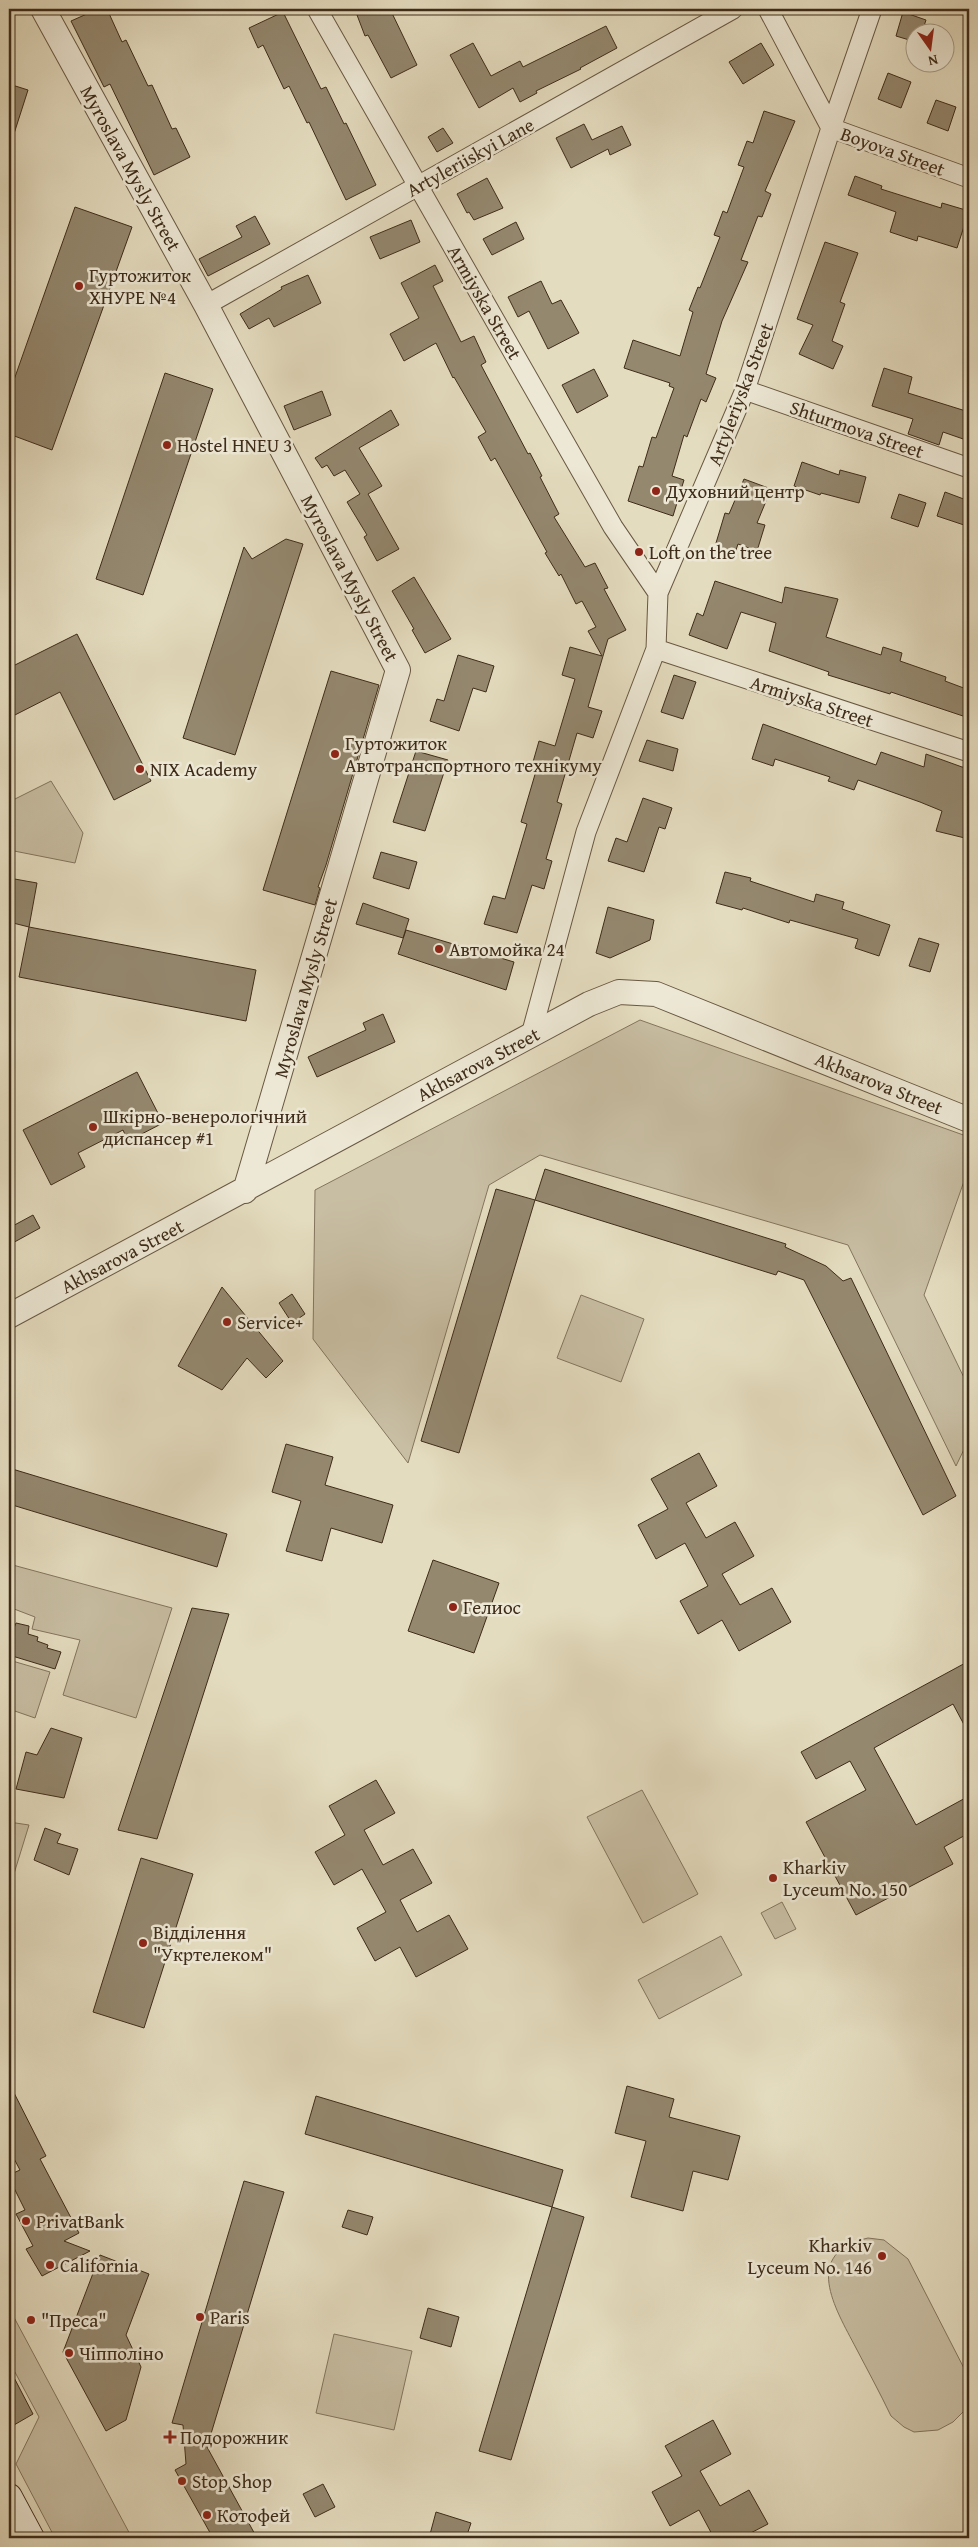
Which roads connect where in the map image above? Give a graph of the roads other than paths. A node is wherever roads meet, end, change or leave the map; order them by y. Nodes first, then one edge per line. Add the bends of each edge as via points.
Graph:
1 (43, 9) edge
2 (317, 9) edge
3 (733, 9) edge
4 (768, 9) edge
5 (872, 9) edge
6 (831, 128) junction
7 (969, 178) edge
8 (419, 186) junction
9 (206, 305) junction
10 (745, 390) junction
11 (969, 468) edge
12 (658, 593) junction
13 (656, 649) junction
14 (969, 752) edge
15 (531, 1035) junction
16 (969, 1120) edge
17 (245, 1190) junction
18 (9, 1316) edge
19 (9, 2497) edge
20 (30, 2538) edge

1 - 9 street, Myroslava Mysly Street
2 - 8 street, Armiyska Street
3 - 8 street, Artyleriiskyi Lane
4 - 6 street, Boyova Street
5 - 6 street, Artyleriyska Street
6 - 7 street, Boyova Street
6 - 10 street, Artyleriyska Street
8 - 9 street, Artyleriiskyi Lane
8 - 12 street, Armiyska Street via 613,527
9 - 17 street, Myroslava Mysly Street via 398,670
10 - 11 street, Shturmova Street
10 - 12 street, Artyleriyska Street
12 - 13 street, Artyleriyska Street
13 - 14 street, Armiyska Street
13 - 15 street, Artyleriyska Street via 586,832
15 - 16 street, Akhsarova Street via 619,992 656,994
15 - 17 street, Akhsarova Street
17 - 18 street, Akhsarova Street
19 - 20 main road

